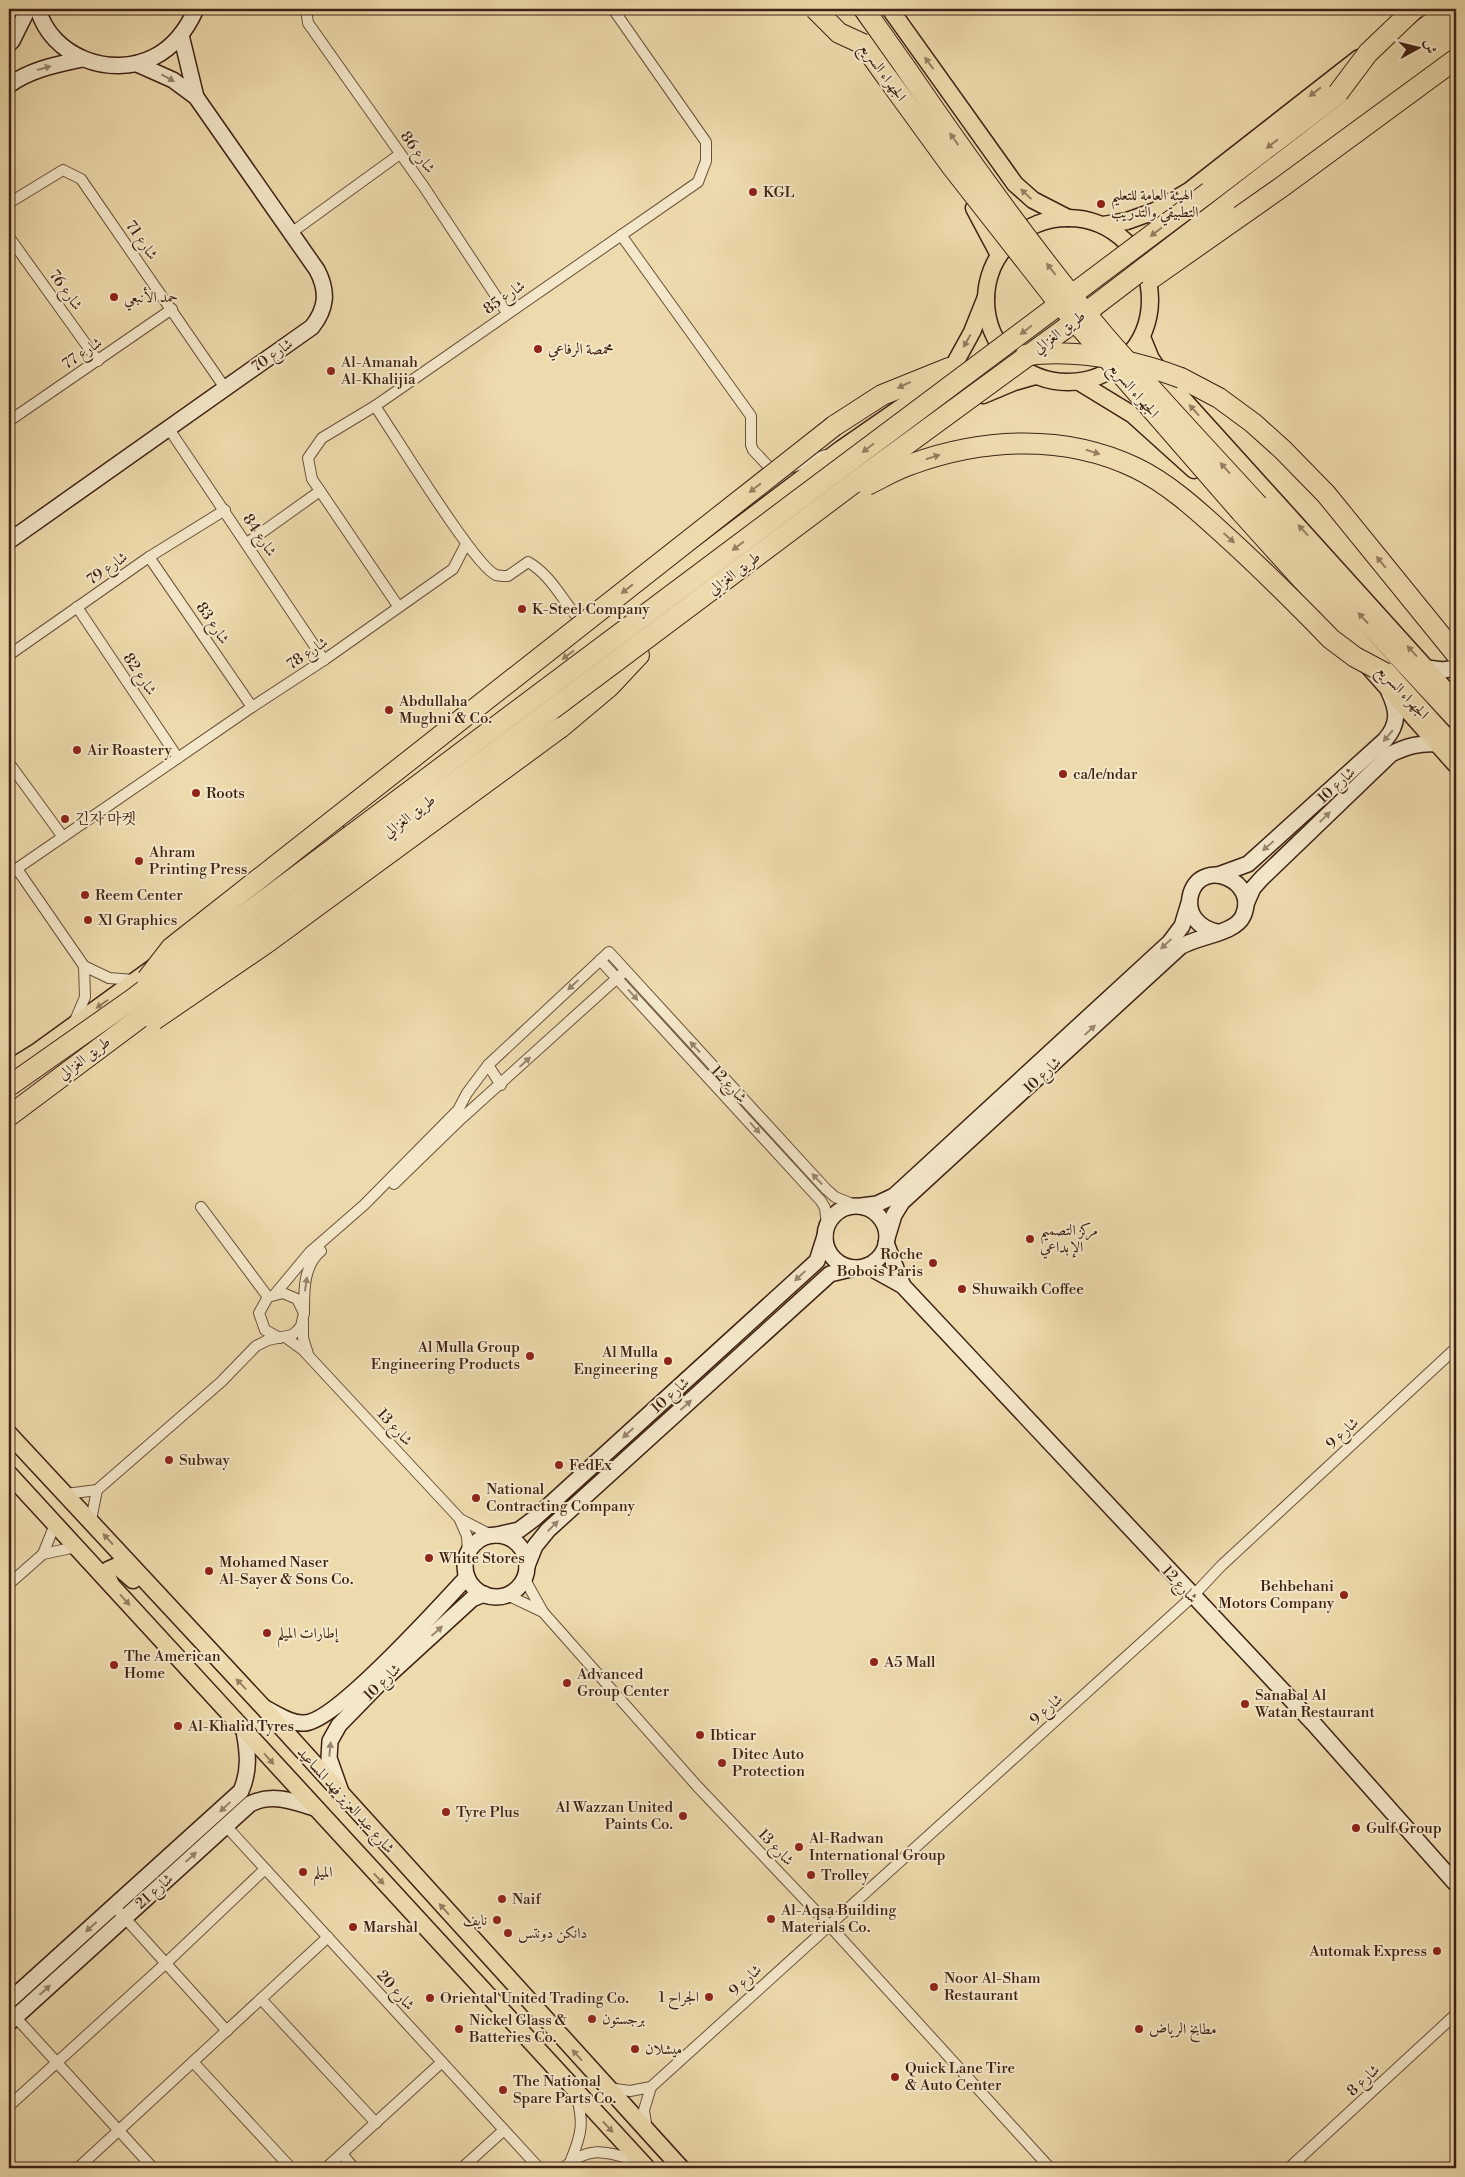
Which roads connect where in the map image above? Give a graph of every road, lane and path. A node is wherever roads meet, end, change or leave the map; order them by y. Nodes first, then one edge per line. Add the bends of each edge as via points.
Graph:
1 (28, 9) edge
2 (38, 9) edge
3 (196, 9) edge
4 (306, 9) edge
5 (613, 9) edge
6 (815, 9) edge
7 (828, 9) edge
8 (838, 9) edge
9 (864, 9) edge
10 (880, 9) edge
11 (890, 9) edge
12 (1414, 9) edge
13 (1422, 9) edge
14 (1450, 9) edge
15 (1456, 28) edge
16 (181, 35) junction
17 (1456, 42) edge
18 (9, 44) edge
19 (863, 44) junction
20 (890, 45) junction
21 (82, 59) junction
22 (1456, 59) edge
23 (137, 64) junction
24 (9, 85) edge
25 (1338, 93) junction
26 (196, 97) junction
27 (400, 154) junction
28 (9, 203) edge
29 (1068, 218) junction
30 (1103, 225) junction
31 (292, 233) junction
32 (621, 235) junction
33 (9, 237) edge
34 (999, 255) junction
35 (1150, 295) junction
36 (986, 297) junction
37 (172, 310) junction
38 (507, 313) junction
39 (1142, 337) junction
40 (1036, 350) junction
41 (98, 362) junction
42 (1035, 376) junction
43 (1079, 382) junction
44 (225, 388) junction
45 (375, 406) junction
46 (9, 421) edge
47 (169, 429) junction
48 (841, 449) junction
49 (320, 491) junction
50 (825, 505) junction
51 (225, 510) junction
52 (9, 541) edge
53 (247, 543) junction
54 (466, 544) junction
55 (150, 557) junction
56 (398, 606) junction
57 (77, 607) junction
58 (602, 629) junction
59 (1456, 654) edge
60 (9, 655) edge
61 (639, 655) junction
62 (324, 660) junction
63 (1427, 668) junction
64 (1456, 668) edge
65 (1387, 682) junction
66 (1456, 701) edge
67 (252, 707) junction
68 (1456, 718) edge
69 (1437, 744) junction
70 (1456, 750) edge
71 (178, 758) junction
72 (9, 763) edge
73 (1456, 765) edge
74 (63, 837) junction
75 (13, 872) edge
76 (1218, 875) junction
77 (1189, 903) junction
78 (1246, 904) junction
79 (1217, 932) junction
80 (600, 960) junction
81 (84, 966) junction
82 (622, 975) junction
83 (137, 980) junction
84 (130, 1001) junction
85 (72, 1026) junction
86 (78, 1062) junction
87 (488, 1065) junction
88 (9, 1069) edge
89 (501, 1085) junction
90 (9, 1086) edge
91 (1003, 1104) junction
92 (9, 1116) edge
93 (9, 1126) edge
94 (859, 1206) junction
95 (201, 1207) dead end
96 (826, 1231) junction
97 (886, 1240) junction
98 (861, 1267) junction
99 (903, 1286) junction
100 (272, 1296) junction
101 (304, 1316) junction
102 (262, 1325) junction
103 (283, 1337) junction
104 (256, 1346) junction
105 (1456, 1348) edge
106 (308, 1355) junction
107 (9, 1434) edge
108 (9, 1474) edge
109 (97, 1490) junction
110 (66, 1494) junction
111 (460, 1519) junction
112 (91, 1520) junction
113 (55, 1524) junction
114 (494, 1535) junction
115 (76, 1547) junction
116 (468, 1553) junction
117 (43, 1554) junction
118 (525, 1572) junction
119 (467, 1577) junction
120 (110, 1582) junction
121 (9, 1584) edge
122 (484, 1594) junction
123 (507, 1595) junction
124 (1192, 1597) junction
125 (543, 1612) junction
126 (213, 1654) junction
127 (263, 1707) junction
128 (244, 1731) junction
129 (342, 1796) junction
130 (314, 1808) junction
131 (226, 1826) junction
132 (265, 1868) junction
133 (1456, 1884) edge
134 (119, 1913) junction
135 (828, 1924) junction
136 (328, 1937) junction
137 (165, 1964) junction
138 (261, 1999) junction
139 (9, 2001) edge
140 (1456, 2014) edge
141 (11, 2016) edge
142 (226, 2031) junction
143 (57, 2062) junction
144 (193, 2062) junction
145 (442, 2062) junction
146 (651, 2087) junction
147 (607, 2088) junction
148 (576, 2092) junction
149 (9, 2106) edge
150 (376, 2123) junction
151 (504, 2130) junction
152 (120, 2131) junction
153 (648, 2132) junction
154 (342, 2154) junction
155 (571, 2160) junction
156 (644, 2165) edge
157 (78, 2168) edge
158 (153, 2168) edge
159 (290, 2168) edge
160 (326, 2168) edge
161 (354, 2168) edge
162 (462, 2168) edge
163 (539, 2168) edge
164 (563, 2168) edge
165 (681, 2168) edge
166 (1050, 2168) edge
167 (1289, 2168) edge

1 - 18 street
2 - 21 street via 50,33 64,48
3 - 16 street
4 - 27 street, شارع 86 via 308,23
5 - 32 street, شارع 85 via 706,142 706,161 698,182
6 - 19 highway, bridge via 839,34
7 - 34 main road, الجهراء السريع via 965,195 989,232
8 - 19 highway, الجهراء السريع
9 - 20 highway, الجهراء السريع
10 - 20 highway
29 -> 11 main road via 1033,200 1015,184
12 - 25 highway, bridge via 1374,48
13 -> 30 main road via 1188,190 1155,211
14 - 25 highway, طريق الغزالي, bridge
15 - 40 highway, طريق الغزالي, bridge
16 - 23 street via 169,48
16 - 26 street, شارع 70
17 - 35 main road via 1190,246 1171,265
19 - 65 highway, الجهراء السريع, bridge via 985,210 1087,338
68 -> 20 highway, الجهراء السريع, bridge via 1104,334 1001,203
21 - 23 street via 103,65
24 -> 21 street via 40,68
22 - 40 highway, bridge via 1071,335
23 -> 26 street, شارع 70 via 173,80
25 -> 84 highway, طريق الغزالي, bridge
26 - 31 street, شارع 70
27 - 31 street
27 - 38 street, شارع 86
28 - 37 street, شارع 71 via 63,170 81,179
29 - 30 main road
29 - 34 main road via 1034,225 1015,237
30 - 35 main road via 1125,241 1140,261
31 - 44 street, شارع 70 via 323,282 326,294 320,318
32 - 38 street, شارع 85
32 - 48 street via 751,416 750,440 753,450 764,463 775,470 784,470
33 - 41 street, شارع 76
34 - 36 main road via 990,275
35 - 39 main road
36 - 42 main road via 988,321 998,344 1014,363
36 -> 48 main road via 972,332 942,379
37 - 41 street, شارع 77
37 - 44 street, شارع 71
38 - 45 street, شارع 85
39 - 43 main road via 1133,351 1109,372
63 -> 39 main road, الجهراء السريع via 1166,380
40 - 50 highway, طريق الغزالي, bridge
41 - 46 street, شارع 77
42 - 43 main road via 1056,382
42 - 61 main road, طريق الغزالي via 983,395
43 - 65 main road, الجهراء السريع via 1133,415 1185,461
44 - 47 street, شارع 70
45 - 49 street, شارع 85 via 322,438 308,458 312,479
45 - 54 street
47 - 51 street, شارع 84
47 - 52 street, شارع 70
48 - 58 main road
49 - 53 street
49 - 56 street, شارع 85
50 -> 65 highway, bridge via 910,464 952,452 994,444 1023,443 1084,449 1137,468 1198,510 1331,639
50 - 86 highway, طريق الغزالي, bridge
51 - 53 street, شارع 84
51 - 55 street, شارع 79
53 - 62 street, شارع 84
54 - 56 street, شارع 78 via 453,569
54 - 58 street via 496,575 508,576 528,562 547,578 586,626
55 - 57 street, شارع 79
55 - 67 street, شارع 83
56 - 62 street, شارع 78
57 - 60 street, شارع 79
57 - 71 street, شارع 82
58 -> 83 main road
59 -> 84 highway, bridge via 1326,494 1253,423 1219,398 1181,378 1110,358 1031,354 985,359 949,368 882,395 818,438 171,948
61 - 86 highway, bridge via 610,686 560,728 176,1007
61 - 93 main road, طريق الغزالي via 124,1036
62 - 67 street, شارع 78
63 - 64 street
63 - 66 main road, الجهراء السريع
65 - 69 main road, الجهراء السريع
65 - 70 highway, الجهراء السريع
65 -> 76 street, شارع 10 via 1396,707 1397,720 1393,731 1248,864
67 - 71 street, شارع 78
69 - 73 main road, الجهراء السريع
78 -> 69 street, شارع 10 via 1262,878 1391,754 1422,743
71 - 74 street, شارع 78
72 - 74 street
74 - 75 street, شارع 78
75 - 81 street, شارع 78
76 - 77 street via 1204,878 1197,884
76 - 78 street via 1238,883
77 - 79 street via 1197,923
77 -> 91 street, شارع 10 via 1182,926 1170,942
78 - 79 street via 1236,925
91 -> 79 street, شارع 10 via 1180,947
80 - 82 street, شارع 12
80 - 82 street, شارع 12 via 609,952
80 -> 87 street
81 - 83 street via 110,978
81 - 85 street via 85,997
89 -> 82 street
94 -> 82 street, شارع 12 via 835,1197 826,1189
82 -> 96 street, شارع 12 via 821,1201 825,1208
83 -> 85 main road
84 - 90 highway, طريق الغزالي, bridge
85 - 88 main road
86 - 92 highway, طريق الغزالي, bridge
87 - 89 street
87 - 100 street via 458,1110 364,1205 310,1252
101 -> 89 street via 306,1282 314,1256
91 - 94 street, شارع 10 via 894,1196 878,1204
91 - 97 street, شارع 10 via 902,1202
94 - 96 street via 839,1210
94 - 97 street via 877,1214
95 - 100 street
96 - 98 street via 826,1246 837,1262
96 -> 114 street, شارع 10 via 816,1261 535,1518 519,1530
97 - 98 street via 883,1252
97 - 99 street, شارع 12
98 - 99 street, شارع 12
118 -> 98 street, شارع 10 via 535,1546 548,1530 749,1347 830,1274
99 - 124 street, شارع 12
100 - 101 street via 283,1293 297,1299
100 - 102 street via 261,1307
101 - 103 street via 297,1331
101 - 106 street via 303,1338
102 - 103 street via 269,1334
102 - 104 street
103 - 104 street
103 - 106 street, شارع 13
104 - 109 street via 221,1382
105 - 124 street, شارع 9 via 1221,1566
106 - 111 street, شارع 13
107 - 110 main road, شارع عبد العزيز فهد المساعيد
108 - 113 main road, شارع عبد العزيز فهد المساعيد
109 - 110 street
109 - 112 street
110 - 112 main road, شارع عبد العزيز فهد المساعيد
111 - 114 street, شارع 13
111 - 116 street, شارع 13 via 467,1536
126 -> 112 main road, شارع عبد العزيز فهد المساعيد
113 - 115 main road, شارع عبد العزيز فهد المساعيد
113 - 117 street
114 - 116 street via 479,1540
114 - 118 street via 508,1537 518,1544 525,1555
115 - 117 street
115 - 120 main road, شارع عبد العزيز فهد المساعيد
116 - 119 street
117 - 121 street
118 - 123 street via 517,1588
118 - 125 street, شارع 13
119 - 122 street
119 - 127 street, شارع 10 via 417,1631 325,1716 304,1724
120 - 126 main road via 106,1576 108,1570 117,1566 123,1569 191,1643
120 -> 128 main road, شارع عبد العزيز فهد المساعيد
122 - 123 street via 495,1597
129 -> 122 street, شارع 10 via 329,1758 330,1741 339,1725 472,1598
123 - 125 street, شارع 13
124 - 133 street, شارع 12 via 1314,1724
124 - 135 street, شارع 9
125 - 135 street, شارع 13 via 697,1786
127 -> 126 main road, شارع عبد العزيز فهد المساعيد
127 - 129 main road, شارع عبد العزيز فهد المساعيد
128 -> 130 main road, شارع عبد العزيز فهد المساعيد
128 -> 134 street, شارع 21 via 249,1760 241,1791
147 -> 129 main road, شارع عبد العزيز فهد المساعيد
130 - 131 street, شارع 21 via 283,1798 258,1800
130 -> 148 main road, شارع عبد العزيز فهد المساعيد
131 - 132 street, شارع 20
134 -> 131 street, شارع 21
132 - 136 street, شارع 20
132 - 137 street
134 - 137 street
134 -> 139 street, شارع 21
141 -> 134 street, شارع 21
135 - 146 street, شارع 9
135 - 166 street, شارع 13
136 - 138 street
136 - 145 street, شارع 20
137 - 142 street
137 - 143 street
138 - 142 street
138 - 150 street
140 - 167 street, شارع 8
141 - 143 street
142 - 144 street
143 - 149 street
143 - 152 street
144 - 152 street
144 - 159 street
145 - 150 street
145 - 151 street, شارع 20
146 - 147 street via 630,2091
146 - 153 street via 644,2110
147 - 153 main road, شارع عبد العزيز فهد المساعيد
148 - 155 street via 582,2128
148 -> 156 main road, شارع عبد العزيز فهد المساعيد
150 - 154 street
151 - 162 street
151 - 163 street, شارع 20
152 - 157 street
152 - 158 street
153 - 165 main road, شارع عبد العزيز فهد المساعيد
154 - 160 street
154 - 161 street
155 - 156 street via 594,2150
155 - 164 street

